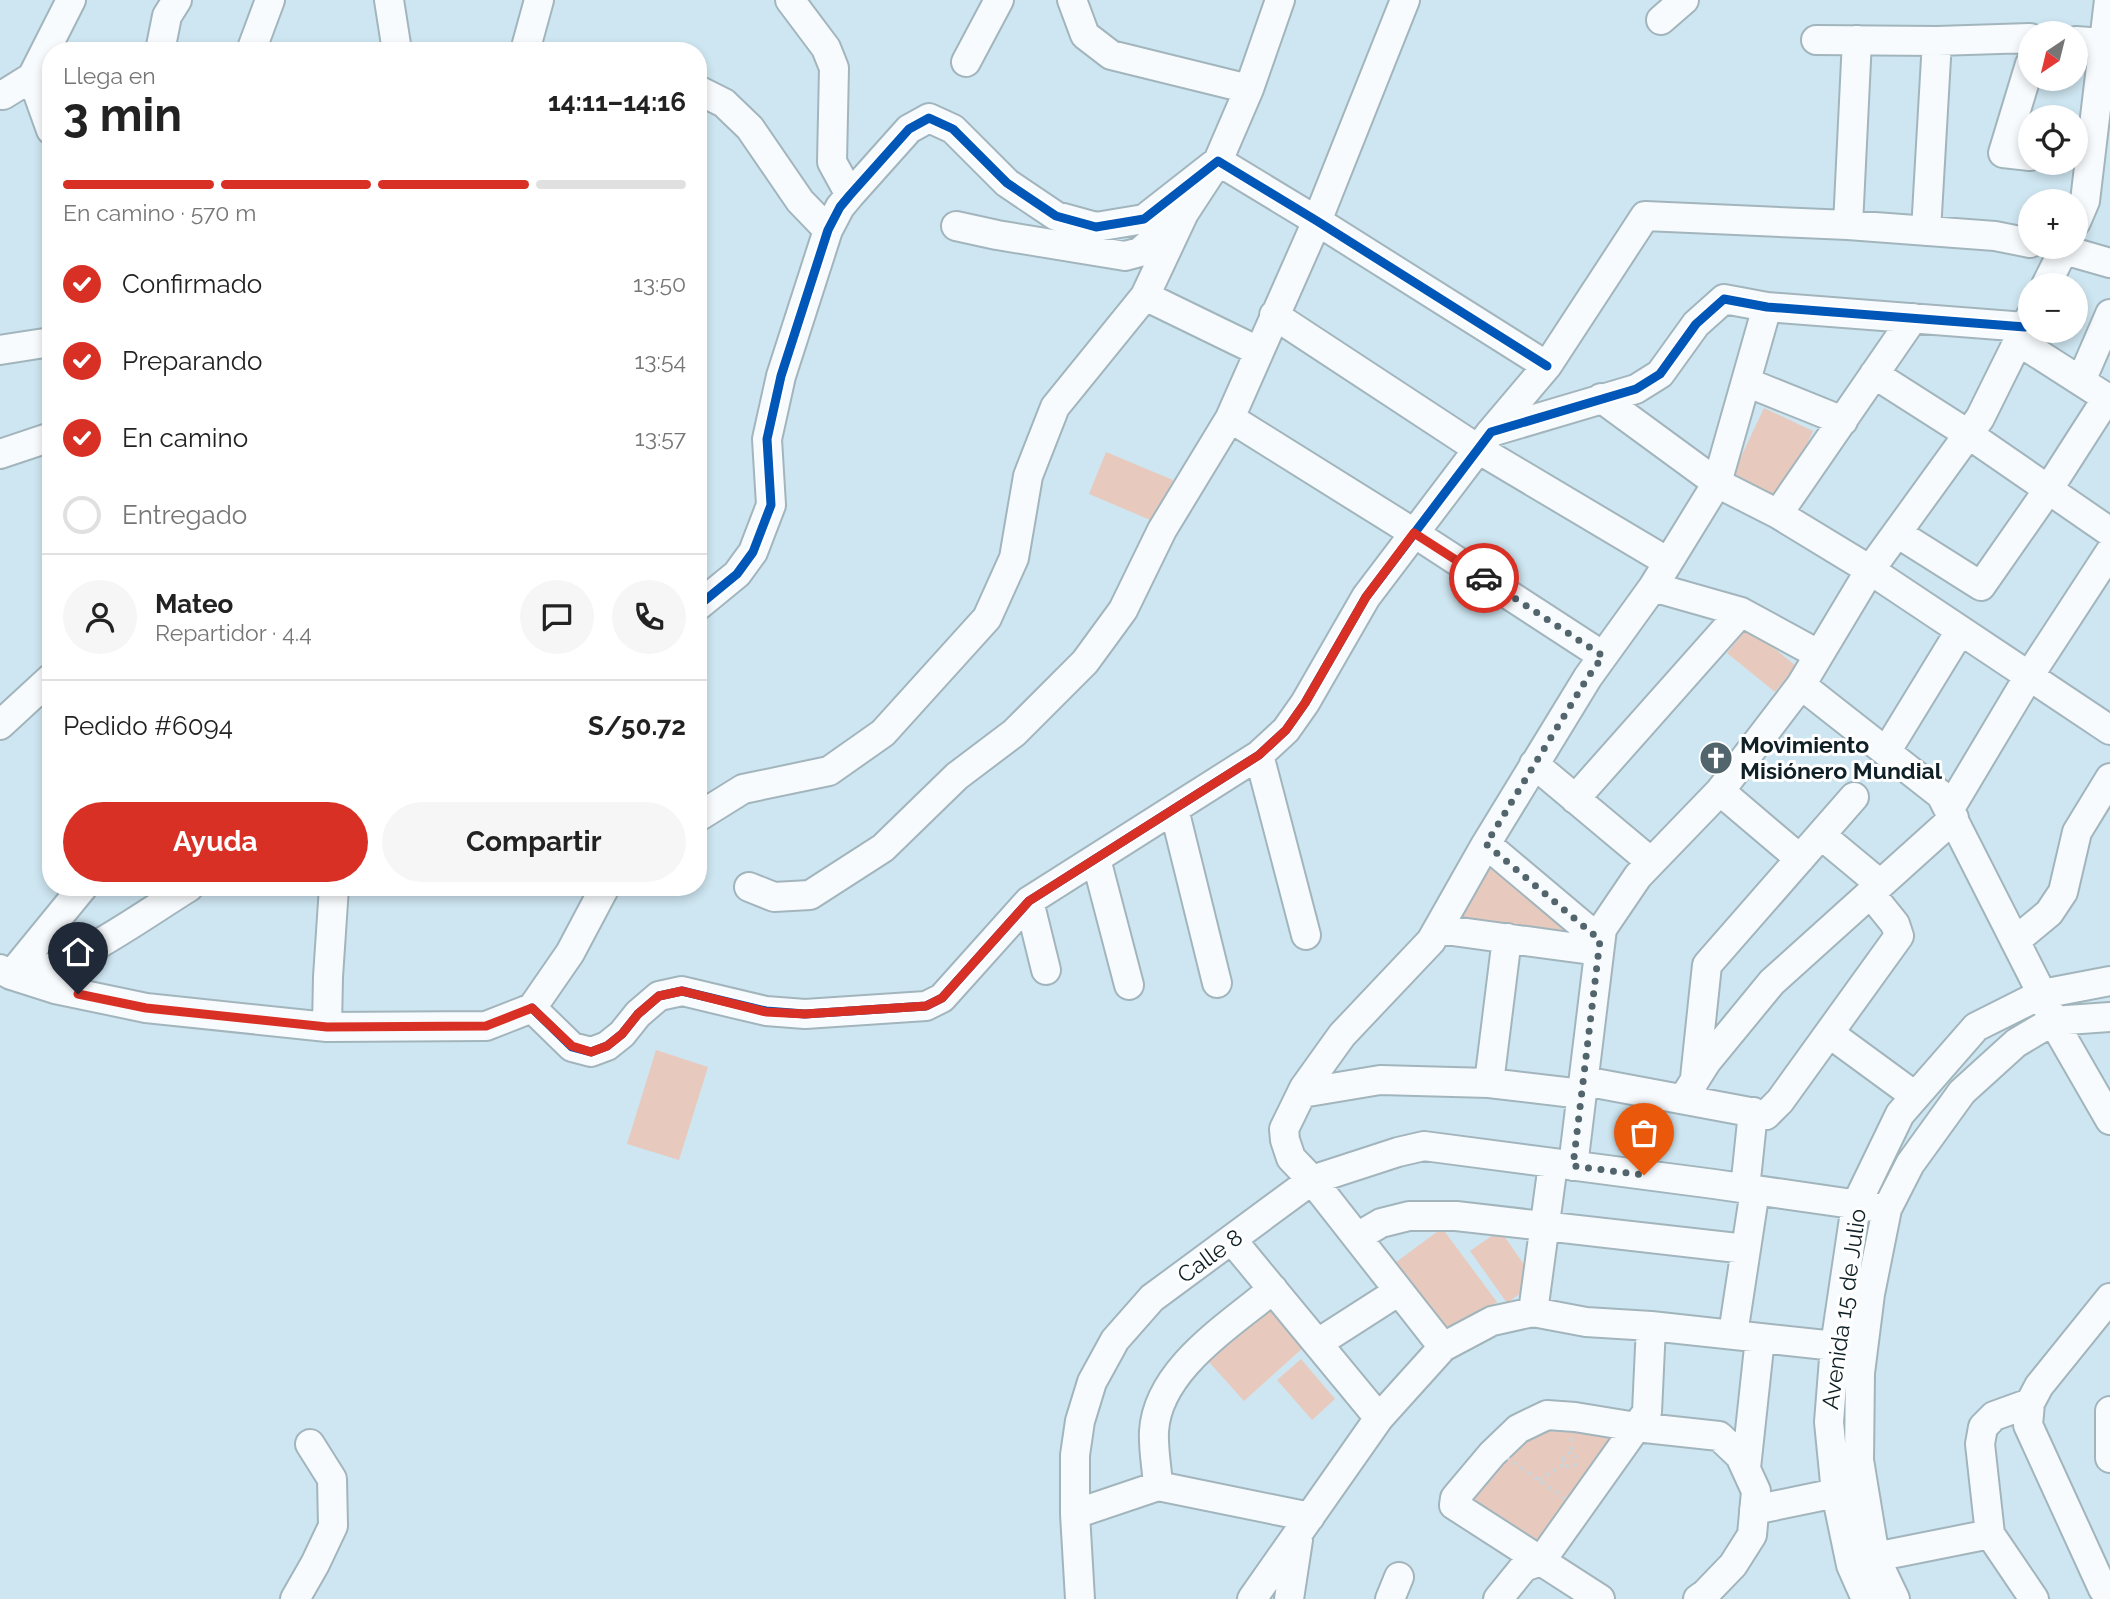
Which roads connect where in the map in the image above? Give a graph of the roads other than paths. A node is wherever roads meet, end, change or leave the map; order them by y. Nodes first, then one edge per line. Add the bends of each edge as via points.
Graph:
1 (71, 0) edge
2 (177, 0) edge
3 (270, 0) edge
4 (389, 0) edge
5 (539, 0) edge
6 (790, 0) edge
7 (999, 0) edge
8 (1072, 0) edge
9 (1280, 0) edge
10 (1405, 0) edge
11 (1684, 0) edge
12 (2109, 0) edge
13 (1661, 20) dead end
14 (2018, 38) edge
15 (1816, 40) dead end
16 (1857, 40) junction
17 (1937, 41) junction
18 (50, 42) edge
19 (162, 42) edge
20 (254, 42) edge
21 (396, 42) edge
22 (527, 42) edge
23 (2096, 44) edge
24 (42, 57) edge
25 (966, 62) dead end
26 (32, 77) junction
27 (1249, 89) junction
28 (2022, 91) edge
29 (0, 94) edge
30 (707, 94) edge
31 (42, 105) edge
32 (2088, 111) edge
33 (2018, 155) edge
34 (1218, 161) junction
35 (850, 195) junction
36 (1184, 213) junction
37 (1317, 221) junction
38 (1848, 225) junction
39 (956, 226) dead end
40 (828, 230) junction
41 (1926, 231) junction
42 (2018, 241) edge
43 (2088, 256) edge
44 (2110, 263) edge
45 (1145, 296) junction
46 (1767, 307) junction
47 (1274, 314) junction
48 (2110, 314) edge
49 (1913, 318) junction
50 (2018, 327) edge
51 (2018, 340) edge
52 (42, 343) edge
53 (2040, 343) edge
54 (0, 350) edge
55 (1258, 351) junction
56 (1547, 366) junction
57 (1874, 374) junction
58 (2081, 381) junction
59 (1746, 382) junction
60 (1601, 398) junction
61 (2109, 399) edge
62 (1230, 418) junction
63 (1843, 421) junction
64 (1968, 434) junction
65 (42, 440) edge
66 (1484, 440) junction
67 (0, 454) edge
68 (1717, 483) junction
69 (2048, 489) junction
70 (1778, 514) junction
71 (2110, 532) edge
72 (1414, 533) junction
73 (1897, 533) junction
74 (2110, 552) edge
75 (1668, 562) junction
76 (1870, 570) junction
77 (1653, 587) junction
78 (707, 599) edge
79 (1741, 612) junction
80 (1961, 631) junction
81 (1818, 654) junction
82 (1603, 656) junction
83 (2029, 676) junction
84 (1801, 685) junction
85 (41, 687) edge
86 (0, 697) edge
87 (0, 725) edge
88 (2110, 730) edge
89 (1886, 752) junction
90 (1259, 755) junction
91 (1534, 764) junction
92 (2110, 778) edge
93 (1720, 792) junction
94 (1854, 797) dead end
95 (1575, 799) junction
96 (1174, 809) junction
97 (707, 811) edge
98 (1952, 814) junction
99 (1821, 835) junction
100 (1486, 844) junction
101 (1096, 859) junction
102 (1800, 859) junction
103 (1651, 862) junction
104 (749, 887) dead end
105 (1875, 889) junction
106 (76, 896) edge
107 (174, 896) edge
108 (333, 896) edge
109 (600, 896) edge
110 (1029, 901) junction
111 (1437, 929) junction
112 (1306, 935) dead end
113 (1507, 938) junction
114 (2015, 940) junction
115 (1600, 946) junction
116 (1046, 970) dead end
117 (11, 974) edge
118 (2110, 981) edge
119 (1217, 983) dead end
120 (1129, 985) dead end
121 (2042, 994) junction
122 (532, 1008) junction
123 (2110, 1017) edge
124 (2053, 1021) junction
125 (327, 1027) junction
126 (1829, 1033) junction
127 (1489, 1083) junction
128 (1583, 1088) junction
129 (1689, 1090) junction
130 (1302, 1093) junction
131 (1915, 1096) junction
132 (1753, 1112) junction
133 (2110, 1120) edge
134 (1563, 1165) junction
135 (1312, 1180) junction
136 (1750, 1189) junction
137 (1856, 1205) junction
138 (1887, 1209) junction
139 (1545, 1227) junction
140 (1357, 1237) junction
141 (1232, 1240) junction
142 (1746, 1249) junction
143 (1273, 1289) junction
144 (1399, 1292) junction
145 (2110, 1298) edge
146 (1532, 1312) junction
147 (1651, 1326) junction
148 (1746, 1336) junction
149 (1318, 1343) junction
150 (1835, 1346) junction
151 (1443, 1347) junction
152 (2030, 1404) junction
153 (2110, 1411) edge
154 (1379, 1418) junction
155 (1636, 1427) junction
156 (310, 1444) dead end
157 (2110, 1458) edge
158 (1745, 1468) junction
159 (1158, 1486) junction
160 (1836, 1493) junction
161 (1754, 1510) junction
162 (1075, 1514) junction
163 (1305, 1525) junction
164 (1990, 1534) junction
165 (1875, 1557) junction
166 (1541, 1561) junction
167 (2101, 1595) edge
168 (1704, 1597) edge
169 (295, 1599) edge
170 (1080, 1599) edge
171 (1252, 1599) edge
172 (1289, 1599) edge
173 (1499, 1599) edge
174 (1601, 1599) edge
175 (1866, 1599) edge
176 (1895, 1599) edge
177 (2034, 1599) edge

1 - 18 street
2 - 19 street via 167,16
3 - 20 street
4 - 21 street
5 - 22 street
6 - 35 street via 826,48 834,68 832,162
7 - 25 street
8 - 27 street via 1085,35 1111,55
9 - 27 street
10 - 37 street
11 - 13 street
12 - 23 street
14 - 17 street
15 - 16 street
16 - 17 street
16 - 38 street
17 - 41 street
23 - 32 street
24 - 26 street
26 - 29 street
26 - 31 street
27 - 34 street
28 - 33 street via 2003,153
30 - 40 street via 724,103 750,128 800,201
34 - 35 street via 1144,219 1096,228 1056,216 1007,183 953,129 929,118 909,129
34 - 36 street
34 - 37 street
35 - 40 street
36 - 39 street via 1140,251 1125,256
36 - 45 street
37 - 47 street
37 - 56 street
38 - 41 street
38 - 56 street via 1645,216
40 - 78 street via 781,376 767,439 771,505 753,552 737,574
41 - 42 street
43 - 44 street
45 - 55 street
45 - 97 street via 1055,407 1028,476 1014,558 987,618 883,733 829,771 743,789
46 - 49 street
46 - 59 street
46 - 60 street via 1724,299 1696,324 1660,374 1636,389
47 - 55 street
47 - 66 street
48 - 58 street
49 - 50 street
49 - 57 street
51 - 64 street
52 - 54 street
53 - 58 street
55 - 62 street
56 - 66 street
57 - 63 street
57 - 64 street
58 - 61 street
59 - 63 street
59 - 68 street
60 - 66 street
60 - 68 street
61 - 69 street
62 - 72 street
62 - 104 street via 1162,530 1123,610 1085,662 1014,733 957,776 883,848 810,895 774,897
63 - 70 street
64 - 69 street
64 - 73 street
65 - 67 street
66 - 72 street
66 - 75 street
68 - 70 street
68 - 75 street
69 - 71 street
69 - 73 street via 1981,586
70 - 76 street
72 - 82 street
72 - 90 street via 1366,597 1305,703 1286,730
73 - 76 street
74 - 83 street
75 - 77 street
76 - 80 street
76 - 81 street
77 - 79 street
77 - 82 street
79 - 81 street
79 - 95 street
80 - 83 street
80 - 89 street
81 - 84 street
82 - 91 street
83 - 88 street
83 - 98 street
84 - 89 street
84 - 93 street
85 - 86 street
85 - 87 street
89 - 98 street via 1941,795
90 - 96 street
90 - 112 street
91 - 95 street
91 - 100 street
92 - 114 street via 2077,832 2063,892 2049,913
93 - 102 street
93 - 103 street
94 - 99 street
95 - 103 street
96 - 101 street
96 - 119 street
98 - 105 street
98 - 114 street
99 - 102 street
99 - 105 street
100 - 111 street
100 - 115 street
101 - 110 street
101 - 120 street
102 - 129 street via 1707,965
103 - 115 street via 1602,929
105 - 126 street via 1899,936
105 - 129 street via 1772,982 1707,1060
106 - 117 street
107 - 117 street via 46,971
108 - 125 street
109 - 122 street via 570,954
110 - 116 street
110 - 122 street via 942,998 926,1006 766,1012 682,991 659,996 622,1034 591,1052 572,1046
111 - 113 street
111 - 130 street via 1431,941 1342,1035
113 - 115 street
113 - 127 street
114 - 121 street
115 - 128 street
117 - 125 street via 55,989 146,1008
118 - 121 street, Avenida 15 de Julio
121 - 124 street
121 - 131 street, Avenida 15 de Julio via 1976,1027
122 - 125 street via 486,1026
123 - 124 street, Avenida 15 de Julio
124 - 133 street
124 - 138 street, Avenida 15 de Julio via 2016,1043 1962,1092 1910,1164
126 - 131 street
126 - 132 street via 1780,1101 1766,1115
127 - 128 street
127 - 130 street via 1380,1080
128 - 129 street
128 - 134 street
129 - 132 street
130 - 135 street via 1284,1129 1285,1140 1291,1158
131 - 137 street, Avenida 15 de Julio via 1900,1114
132 - 136 street
134 - 135 street, Calle 8 via 1424,1146
134 - 136 street, Calle 8
134 - 139 street
135 - 140 street
135 - 141 street, Calle 8
136 - 137 street, Calle 8
136 - 142 street
137 - 138 street, Calle 8
137 - 150 street, Avenida 15 de Julio
138 - 165 street, Avenida 15 de Julio via 1860,1373 1859,1460
139 - 140 street via 1456,1216 1409,1216 1381,1223
139 - 142 street
139 - 146 street
140 - 144 street
141 - 143 street
141 - 162 street, Calle 8 via 1152,1298 1115,1340 1092,1382 1080,1421
142 - 148 street
143 - 149 street
143 - 159 street via 1189,1359 1164,1393 1154,1430
144 - 149 street
144 - 151 street
145 - 152 street via 2039,1386
146 - 147 street via 1586,1322
146 - 151 street via 1492,1321
147 - 148 street
147 - 155 street via 1647,1412
148 - 150 street
148 - 158 street
149 - 154 street
150 - 160 street, Avenida 15 de Julio via 1829,1422
151 - 154 street
152 - 164 street via 1994,1416 1983,1427 1980,1444
152 - 167 street via 2028,1425
153 - 157 street
154 - 163 street
155 - 158 street via 1719,1436 1740,1456
155 - 166 street
155 - 166 street via 1547,1415 1518,1429 1455,1498 1454,1505 1463,1512
156 - 169 street via 332,1479 333,1526
158 - 161 street via 1756,1491
159 - 162 street
159 - 163 street
160 - 161 street
160 - 175 street, Avenida 15 de Julio via 1851,1565
161 - 168 street via 1752,1535
162 - 170 street, Calle 8
163 - 171 street
163 - 172 street
164 - 165 street
164 - 177 street
165 - 176 street, Avenida 15 de Julio
166 - 173 street via 1524,1567
166 - 174 street

